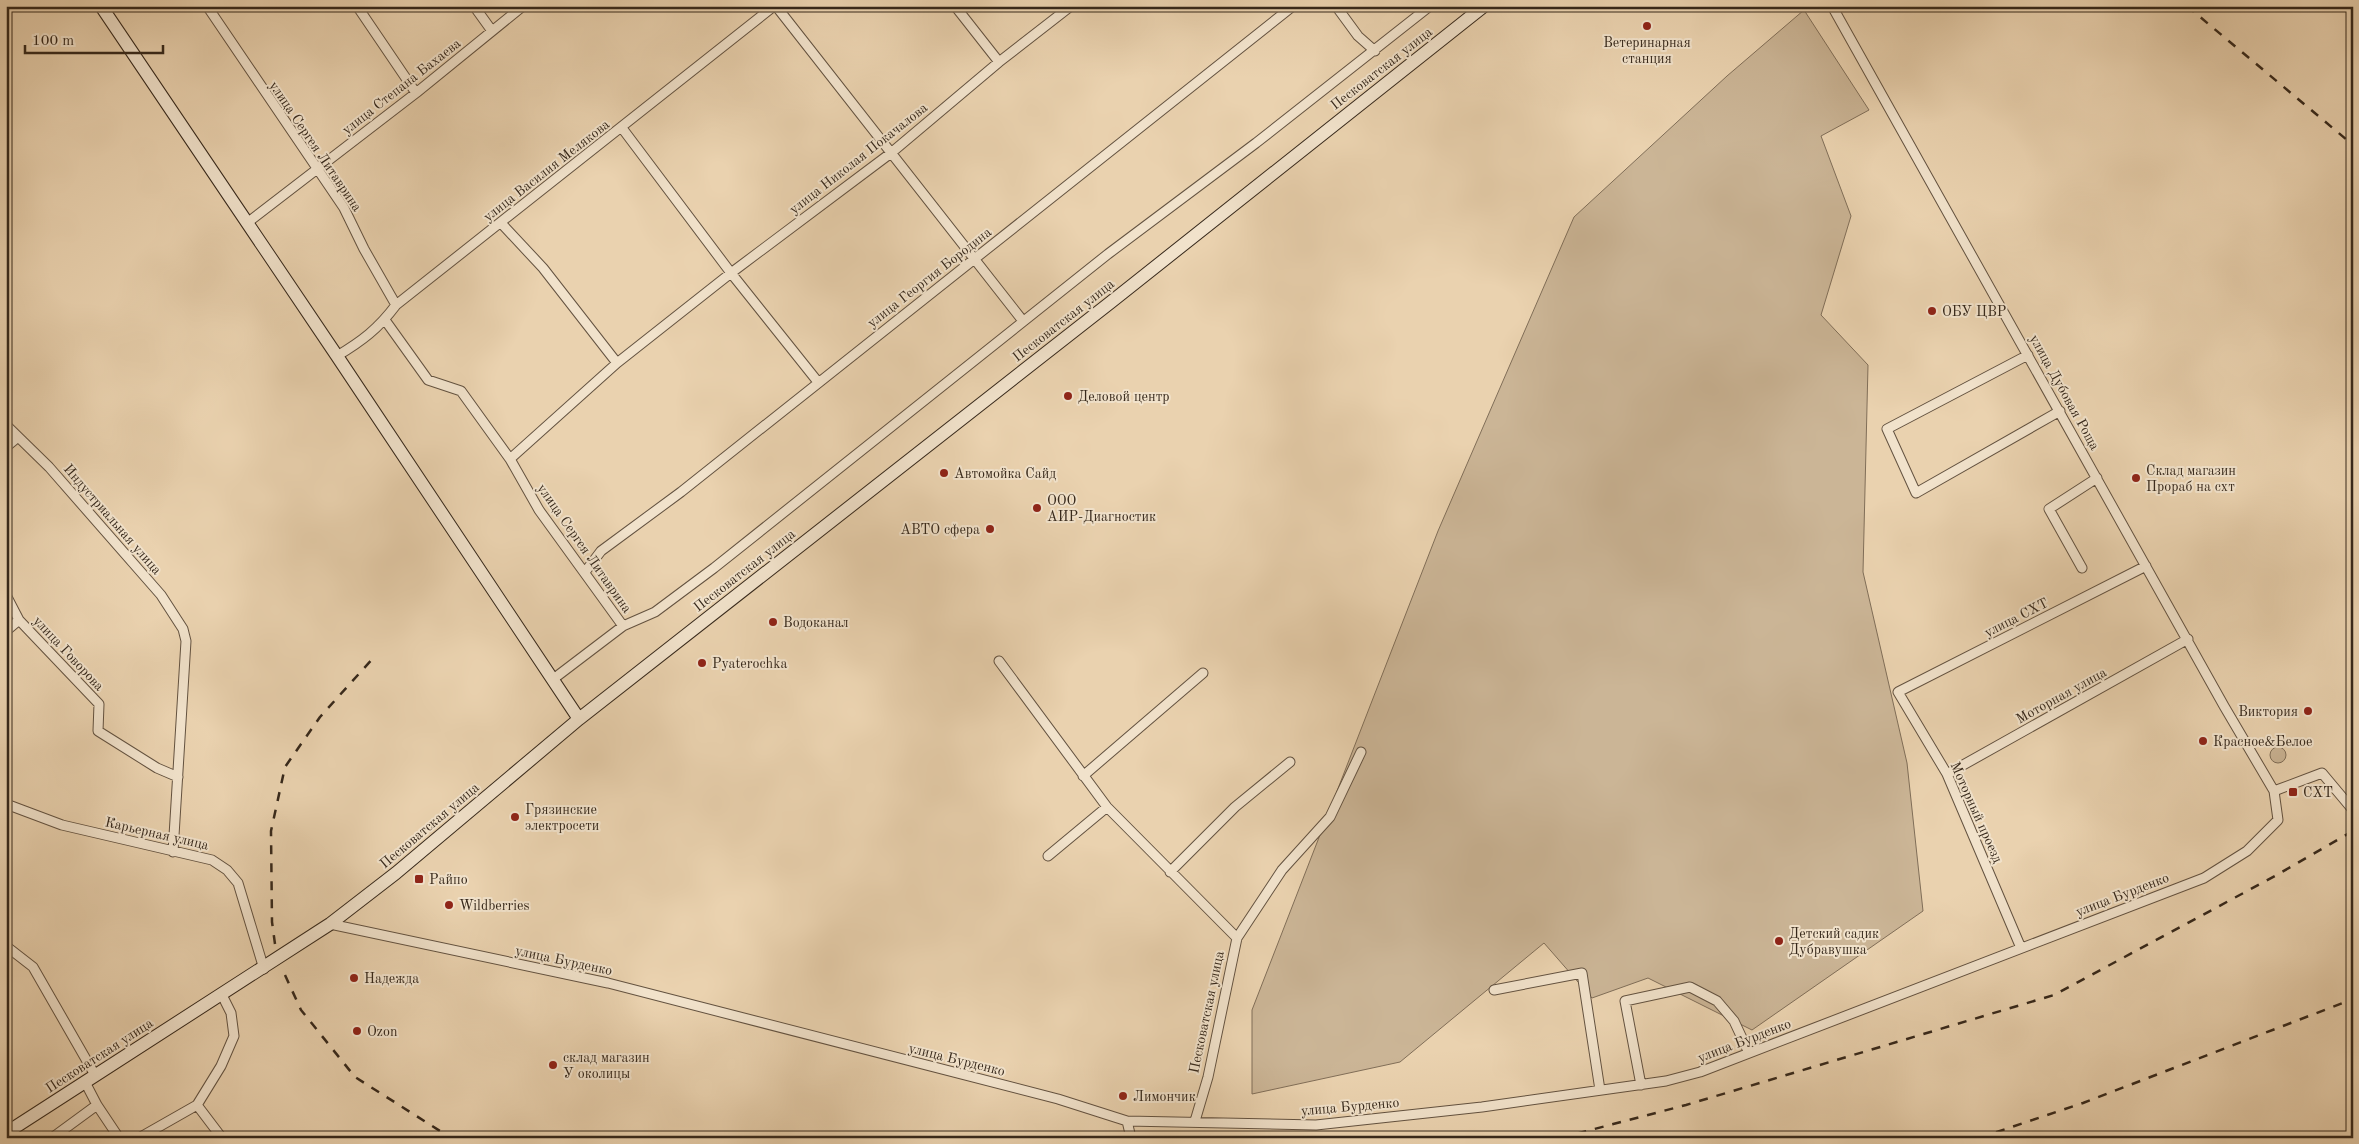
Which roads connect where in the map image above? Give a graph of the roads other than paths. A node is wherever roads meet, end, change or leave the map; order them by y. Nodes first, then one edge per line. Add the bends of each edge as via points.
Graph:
1 (101, 6) edge
2 (207, 6) edge
3 (357, 6) edge
4 (474, 6) edge
5 (523, 6) edge
6 (775, 6) edge
7 (955, 6) edge
8 (1071, 6) edge
9 (1293, 6) edge
10 (1336, 6) edge
11 (1430, 6) edge
12 (1484, 6) edge
13 (1832, 6) edge
14 (492, 31) junction
15 (1375, 50) junction
16 (999, 62) junction
17 (416, 93) junction
18 (622, 128) junction
19 (891, 153) junction
20 (318, 168) junction
21 (247, 223) junction
22 (501, 223) junction
23 (974, 260) junction
24 (731, 273) junction
25 (396, 305) junction
26 (385, 320) junction
27 (1023, 321) junction
28 (2028, 355) junction
29 (337, 356) junction
30 (617, 363) junction
31 (818, 382) junction
32 (2060, 412) junction
33 (6, 425) edge
34 (18, 437) junction
35 (6, 447) edge
36 (510, 459) junction
37 (2097, 478) junction
38 (2146, 566) junction
39 (2082, 568) dead end
40 (585, 572) junction
41 (6, 594) edge
42 (20, 620) junction
43 (624, 626) junction
44 (6, 631) edge
45 (2188, 639) junction
46 (999, 661) dead end
47 (1203, 673) dead end
48 (552, 680) junction
49 (1898, 692) joint
50 (578, 719) junction
51 (1361, 752) dead end
52 (1290, 762) dead end
53 (1947, 774) junction
54 (1083, 776) junction
55 (178, 777) junction
56 (2274, 791) junction
57 (6, 804) edge
58 (1107, 807) junction
59 (2353, 810) edge
60 (174, 852) junction
61 (1048, 856) dead end
62 (1170, 872) junction
63 (330, 924) junction
64 (1236, 938) junction
65 (6, 946) edge
66 (2021, 948) junction
67 (264, 968) junction
68 (1494, 990) dead end
69 (222, 995) junction
70 (1749, 1053) junction
71 (90, 1078) junction
72 (1641, 1085) junction
73 (1600, 1090) junction
74 (97, 1105) junction
75 (197, 1105) junction
76 (1127, 1121) junction
77 (1195, 1121) junction
78 (6, 1133) edge
79 (52, 1138) edge
80 (119, 1138) edge
81 (139, 1138) edge
82 (222, 1138) edge
83 (1131, 1138) edge

1 - 21 main road
2 - 20 street, улица Сергея Литаврина via 280,117
3 - 17 street
4 - 14 street
5 - 14 street, улица Степана Бахаева
6 - 18 street, улица Василия Мелякова
6 - 19 street
7 - 16 street
8 - 16 street, улица Николая Покачалова
9 - 23 street, улица Георгия Бородина
10 - 15 street via 1358,36
11 - 15 street
12 - 50 main road, Песковатская улица
13 - 28 street, улица Дубовая Роща
14 - 17 street, улица Степана Бахаева
15 - 27 street
16 - 19 street, улица Николая Покачалова
17 - 20 street, улица Степана Бахаева
18 - 22 street, улица Василия Мелякова
18 - 24 street
19 - 23 street
19 - 24 street, улица Николая Покачалова
20 - 21 street, улица Степана Бахаева
20 - 25 street, улица Сергея Литаврина via 344,208
21 - 29 main road
22 - 25 street, улица Василия Мелякова
22 - 30 street via 543,268
23 - 27 street
23 - 31 street, улица Георгия Бородина
24 - 30 street
24 - 31 street
25 - 26 street, улица Василия Мелякова
26 - 29 street, улица Василия Мелякова via 366,338
26 - 36 street, улица Сергея Литаврина via 428,380 461,391
27 - 43 street via 714,568 655,612
28 - 32 street, улица Дубовая Роща
28 - 32 street via 1887,429 1916,493
29 - 48 main road
30 - 36 street
31 - 40 street, улица Георгия Бородина via 681,492 601,551
32 - 37 street, улица Дубовая Роща
33 - 34 street, Индустриальная улица
34 - 35 street
34 - 55 street, Индустриальная улица via 161,595 183,629 186,641
36 - 40 street, улица Сергея Литаврина via 539,510
37 - 38 street, улица Дубовая Роща
37 - 39 street via 2049,509
38 - 45 street, улица Дубовая Роща
38 - 49 street, улица СХТ
40 - 43 street, улица Сергея Литаврина
41 - 42 street, улица Говорова
42 - 44 street
42 - 55 street, улица Говорова via 99,704 98,730 157,768
43 - 48 street
45 - 53 street, Моторная улица
45 - 56 street, улица Дубовая Роща
46 - 54 street, Песковатская улица
47 - 54 street
48 - 50 main road
49 - 53 street, Моторный проезд
50 - 63 main road, Песковатская улица via 402,868
51 - 64 street, Песковатская улица via 1330,817 1282,870
52 - 62 street via 1235,807
53 - 66 street, Моторный проезд
54 - 58 street, Песковатская улица
55 - 60 street
56 - 59 street via 2322,773
56 - 66 street, улица Бурденко via 2278,820 2247,851 2204,878
57 - 60 street, Карьерная улица via 62,825
58 - 61 street
58 - 62 street, Песковатская улица
60 - 67 street, Карьерная улица via 212,860 238,883
62 - 64 street, Песковатская улица
63 - 67 main road, Песковатская улица
63 - 76 street, улица Бурденко via 618,986 1058,1099
64 - 77 street, Песковатская улица via 1208,1077
65 - 71 street via 33,967
66 - 70 street, улица Бурденко
67 - 69 main road, Песковатская улица
68 - 73 street via 1582,973
69 - 71 main road, Песковатская улица
69 - 75 street via 231,1013 234,1036 221,1066
70 - 72 street, улица Бурденко via 1700,1072
70 - 72 street via 1734,1022 1717,1001 1690,987 1625,1001
71 - 74 street
71 - 78 main road, Песковатская улица
72 - 73 street, улица Бурденко
73 - 77 street, улица Бурденко via 1316,1125
74 - 79 street
74 - 80 street
75 - 81 street
75 - 82 street
76 - 77 street, улица Бурденко
76 - 83 street

